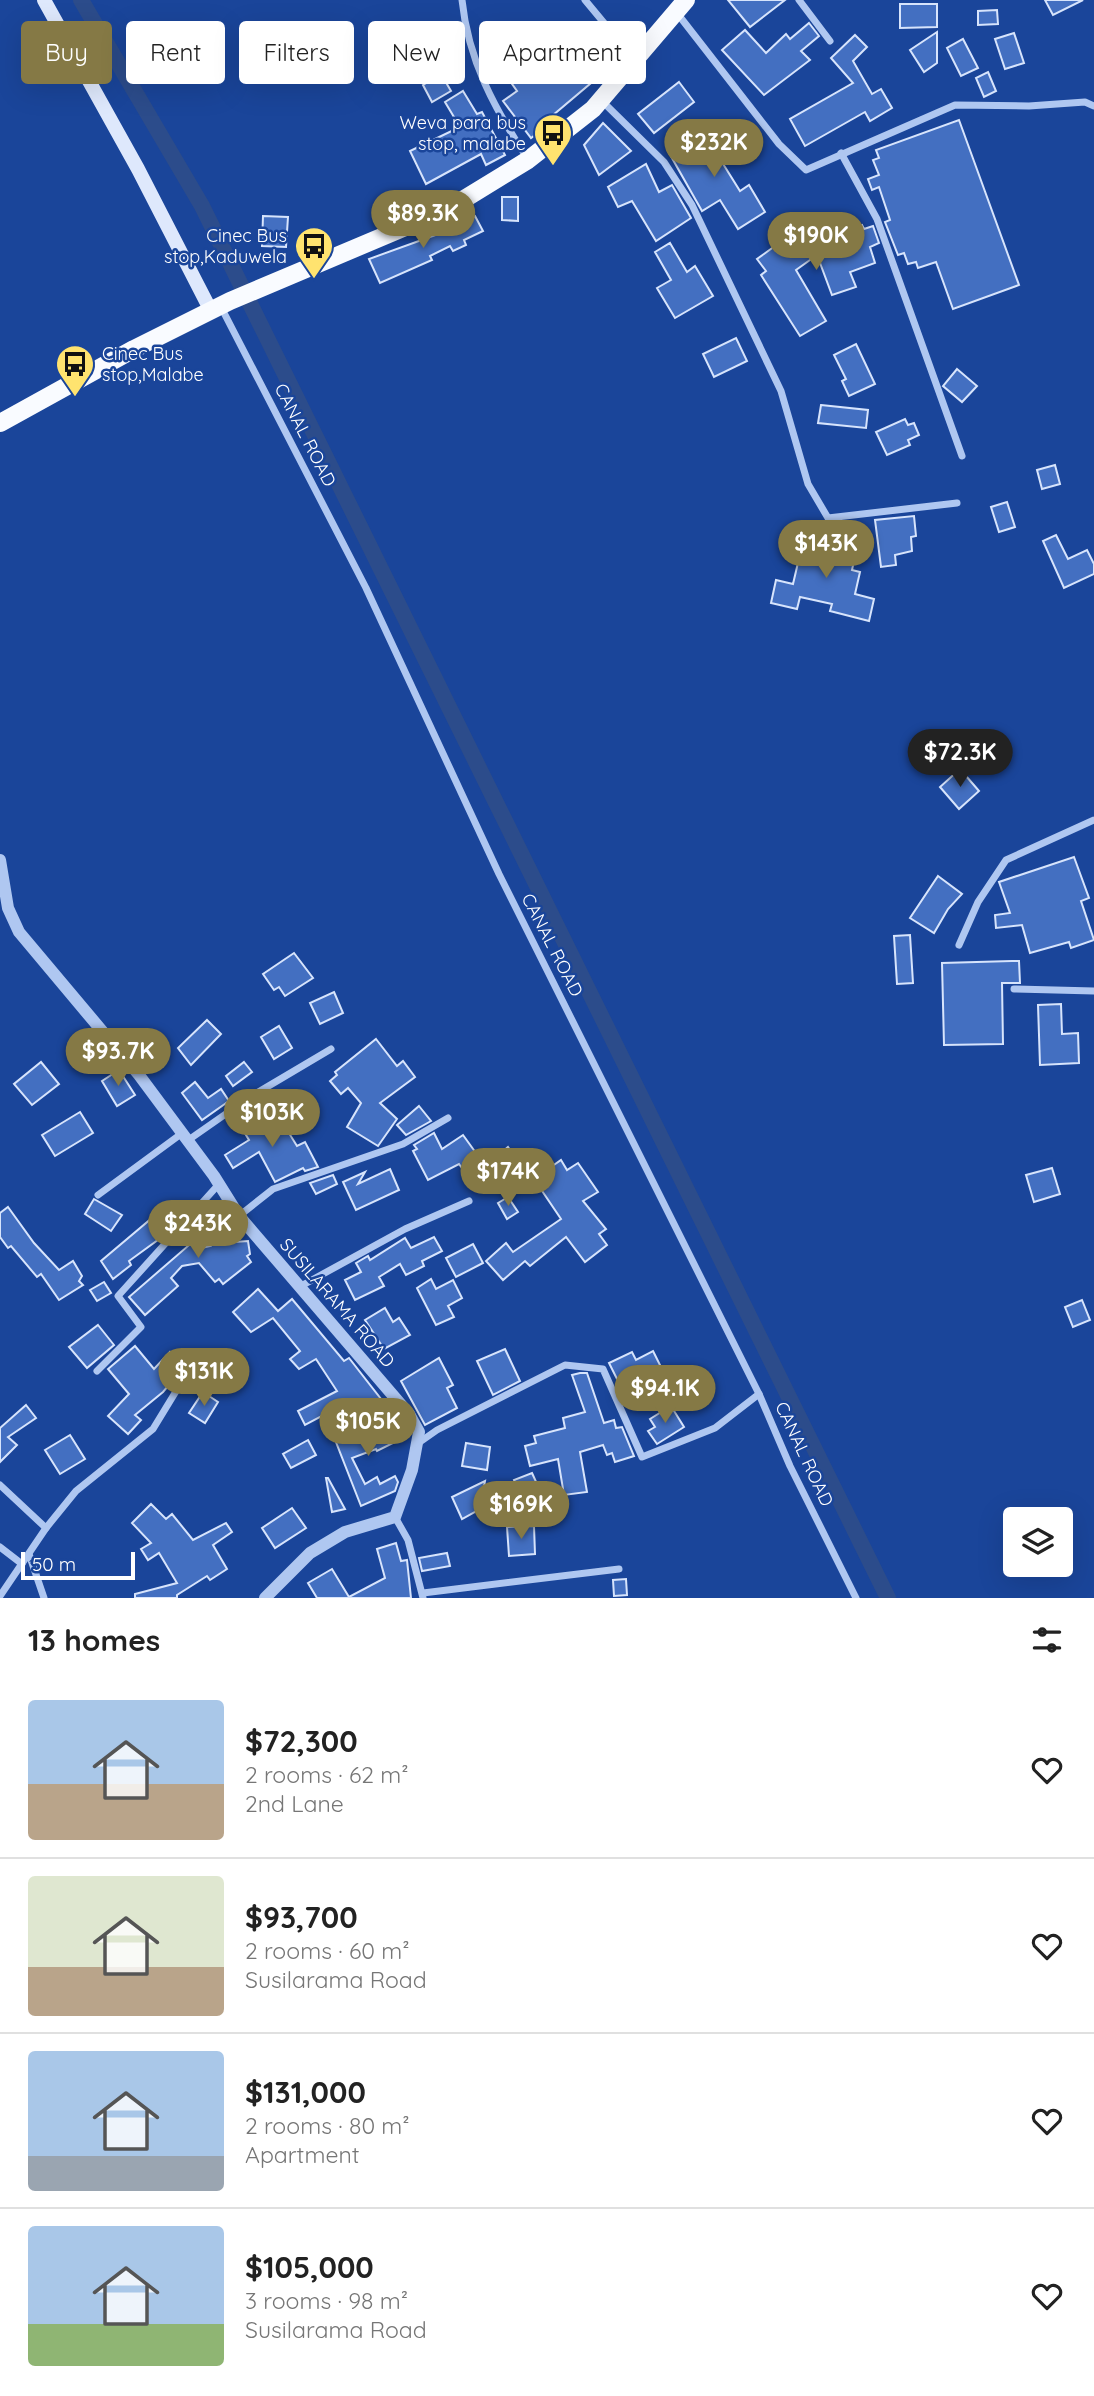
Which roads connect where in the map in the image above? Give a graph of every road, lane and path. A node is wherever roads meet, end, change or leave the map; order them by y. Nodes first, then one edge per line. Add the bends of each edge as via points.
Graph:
1 (44, 0) edge
2 (462, 0) edge
3 (585, 0) edge
4 (799, 0) edge
5 (681, 6) edge
6 (603, 21) edge
7 (830, 41) dead end
8 (646, 49) edge
9 (615, 84) edge
10 (601, 99) junction
11 (1094, 106) edge
12 (841, 153) junction
13 (528, 160) junction
14 (220, 306) junction
15 (0, 423) edge
16 (962, 456) dead end
17 (957, 503) dead end
18 (1094, 820) edge
19 (0, 860) edge
20 (959, 945) dead end
21 (1014, 989) dead end
22 (1094, 991) edge
23 (331, 1049) dead end
24 (448, 1118) dead end
25 (183, 1138) junction
26 (219, 1184) junction
27 (97, 1195) dead end
28 (469, 1201) dead end
29 (239, 1216) junction
30 (301, 1286) junction
31 (189, 1370) dead end
32 (96, 1371) dead end
33 (759, 1394) junction
34 (416, 1444) junction
35 (0, 1485) edge
36 (395, 1517) junction
37 (46, 1528) junction
38 (0, 1547) edge
39 (29, 1554) junction
40 (22, 1564) junction
41 (619, 1569) dead end
42 (423, 1595) edge
43 (0, 1596) edge
44 (44, 1598) edge
45 (265, 1598) edge
46 (856, 1598) edge

1 - 14 main road
2 - 13 street via 469,43 481,75 502,121
3 - 6 street
4 - 7 street
5 - 8 main road
5 - 12 street via 779,144 806,170
9 - 10 main road
10 - 13 main road
10 - 17 street via 664,162 692,205 781,391 808,484 828,518
11 - 12 street via 1085,102 956,105
12 - 16 street via 877,219
13 - 14 main road via 448,209
14 - 15 main road
14 - 33 street, CANAL ROAD via 366,588 499,874
18 - 20 street via 1006,860 978,902
19 - 25 street, SUSILARAMA ROAD via 8,908 19,932 131,1066
21 - 22 street
23 - 25 street
24 - 29 street via 403,1144 273,1189
25 - 26 street, SUSILARAMA ROAD
25 - 27 street
26 - 29 street, SUSILARAMA ROAD
26 - 32 street via 118,1296 141,1327
28 - 30 street via 405,1229
29 - 30 street, SUSILARAMA ROAD
30 - 34 street, SUSILARAMA ROAD via 409,1414 419,1432
31 - 37 street via 153,1429 76,1491
33 - 34 street via 715,1428 642,1457 603,1369 565,1365
33 - 46 street, CANAL ROAD
34 - 36 street, SUSILARAMA ROAD via 412,1471
35 - 37 street
36 - 42 street via 408,1540
36 - 45 street via 345,1532 310,1553
37 - 39 street
38 - 40 street
39 - 40 street
39 - 44 street
40 - 43 street
41 - 42 street

